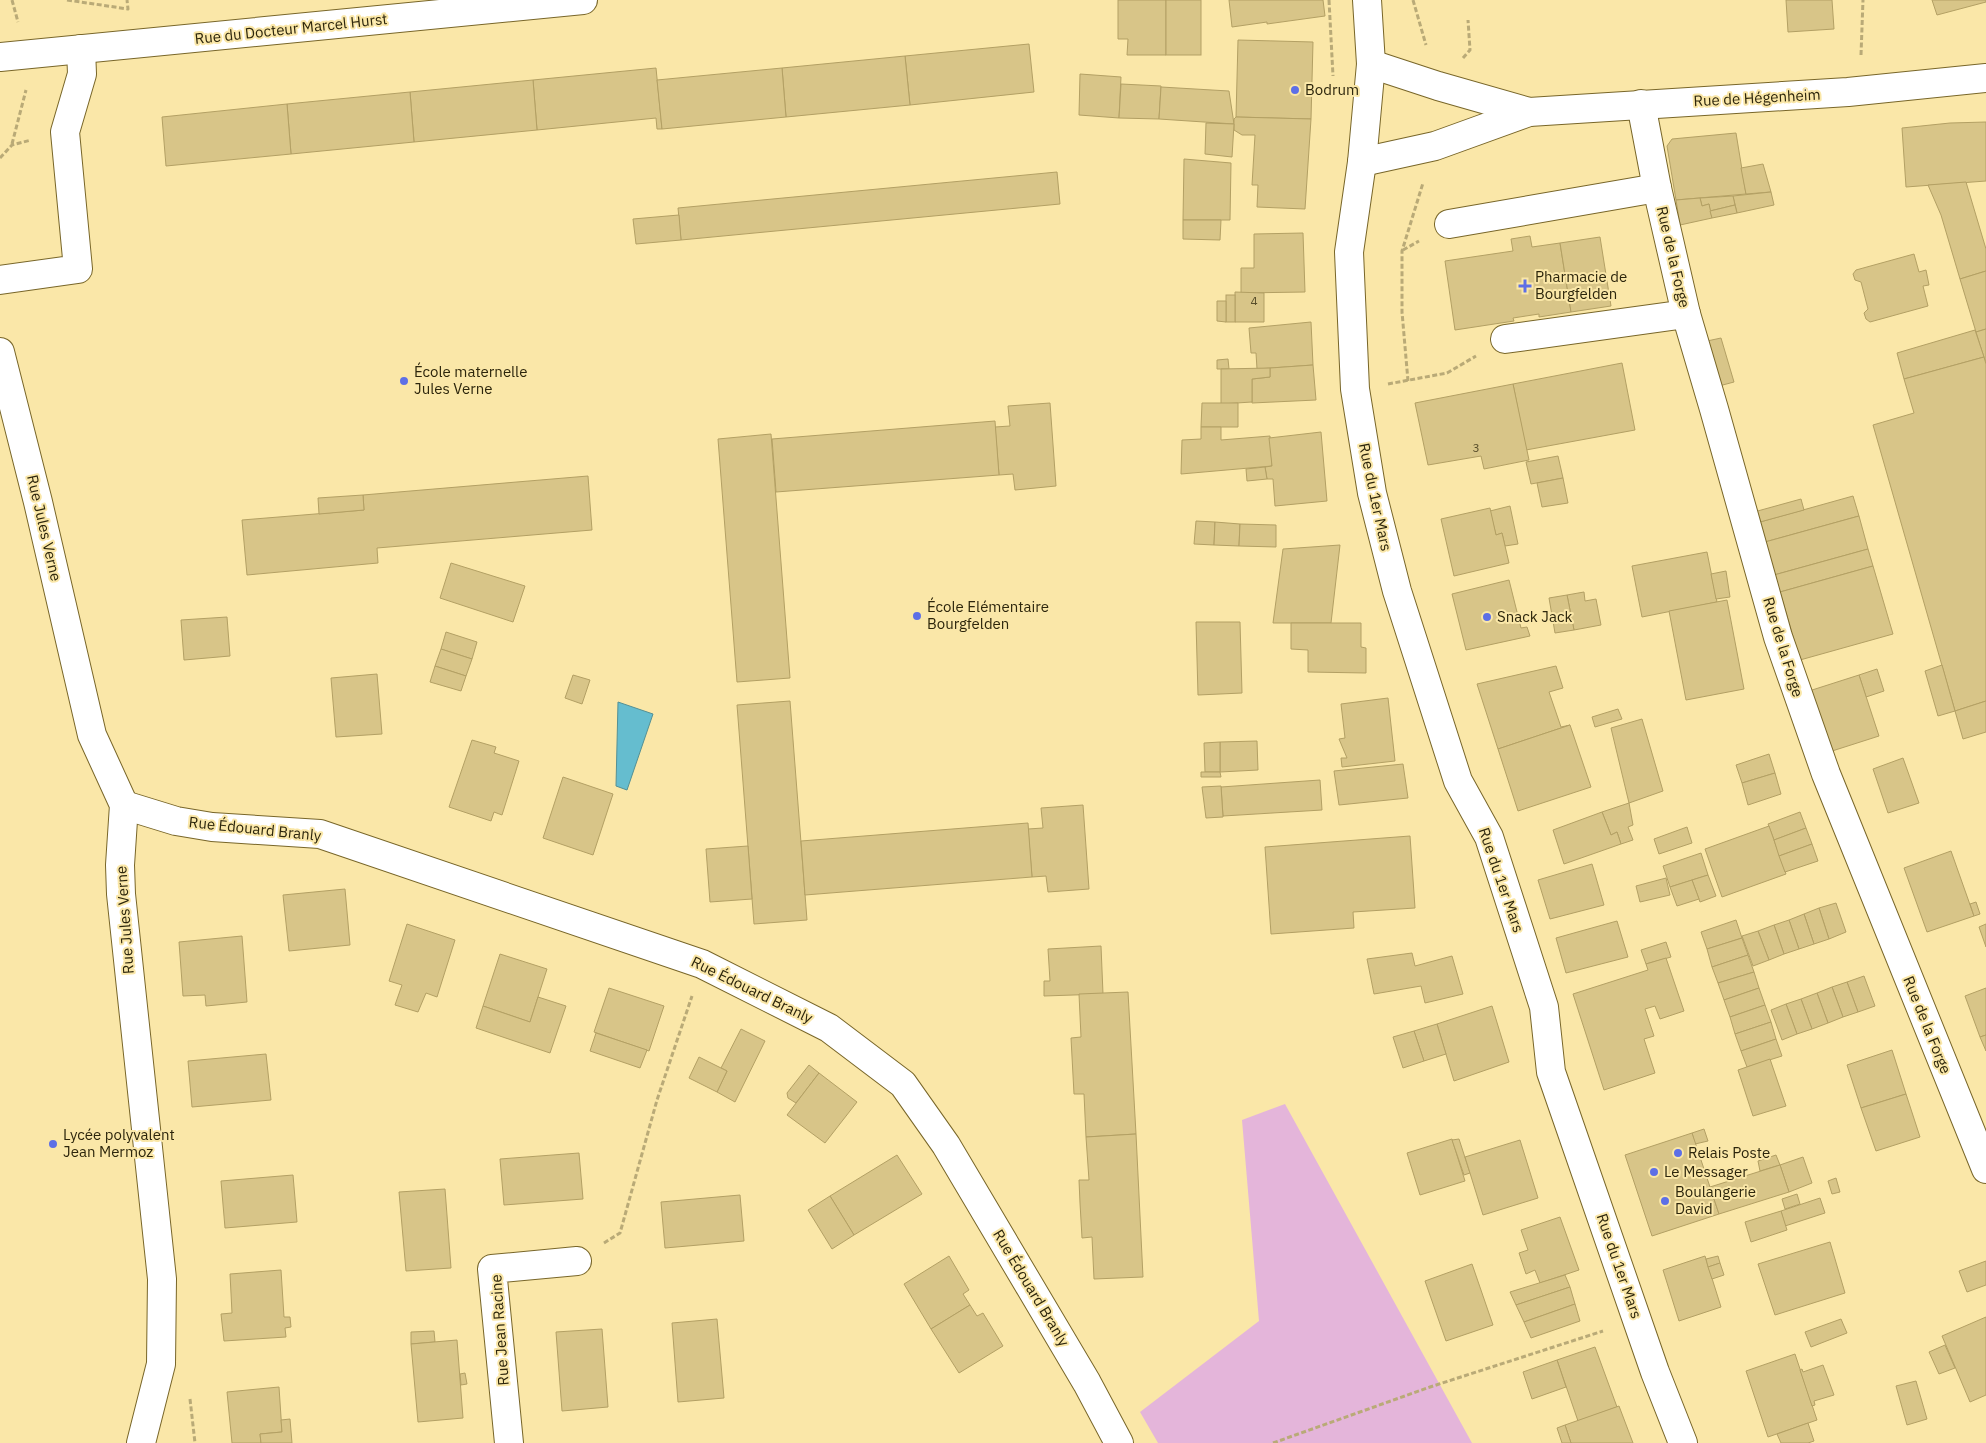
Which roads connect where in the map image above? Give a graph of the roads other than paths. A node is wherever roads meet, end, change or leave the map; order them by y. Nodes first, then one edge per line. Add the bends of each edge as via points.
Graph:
1 (583, 0) edge
2 (1367, 0) edge
3 (81, 49) junction
4 (0, 57) edge
5 (1371, 64) junction
6 (1986, 78) edge
7 (1641, 104) junction
8 (1528, 112) junction
9 (1362, 162) junction
10 (1656, 188) junction
11 (1449, 224) dead end
12 (0, 280) edge
13 (1686, 314) junction
14 (1505, 339) road end
15 (0, 352) edge
16 (124, 805) junction
17 (1986, 1169) edge
18 (577, 1261) road end
19 (141, 1443) edge
20 (509, 1443) edge
21 (1119, 1443) edge
22 (1683, 1443) edge

1 - 3 street, Rue du Docteur Marcel Hurst
2 - 5 street, Rue du 1er Mars
3 - 4 street, Rue du Docteur Marcel Hurst
3 - 12 street via 82,74 65,132 78,269
5 - 8 street, Rue de Hégenheim
5 - 9 street, Rue du 1er Mars
6 - 7 street, Rue de Hégenheim via 1848,92
7 - 8 street, Rue de Hégenheim
7 - 10 street, Rue de la Forge
8 - 9 street, Rue de Hégenheim via 1435,146
9 - 22 street, Rue du 1er Mars via 1349,252 1355,389 1372,494 1397,591 1458,782 1489,837 1544,1007 1551,1072 1655,1372
10 - 11 street
10 - 13 street, Rue de la Forge
13 - 14 street
13 - 17 street, Rue de la Forge via 1778,637 1801,706
15 - 16 street, Rue Jules Verne via 92,735
16 - 19 street, Rue Jules Verne via 121,894 162,1279 162,1364
16 - 21 street, Rue Édouard Branly via 176,821 212,827 320,834 702,964 829,1028 903,1084 946,1144
18 - 20 street, Rue Jean Racine via 492,1269

